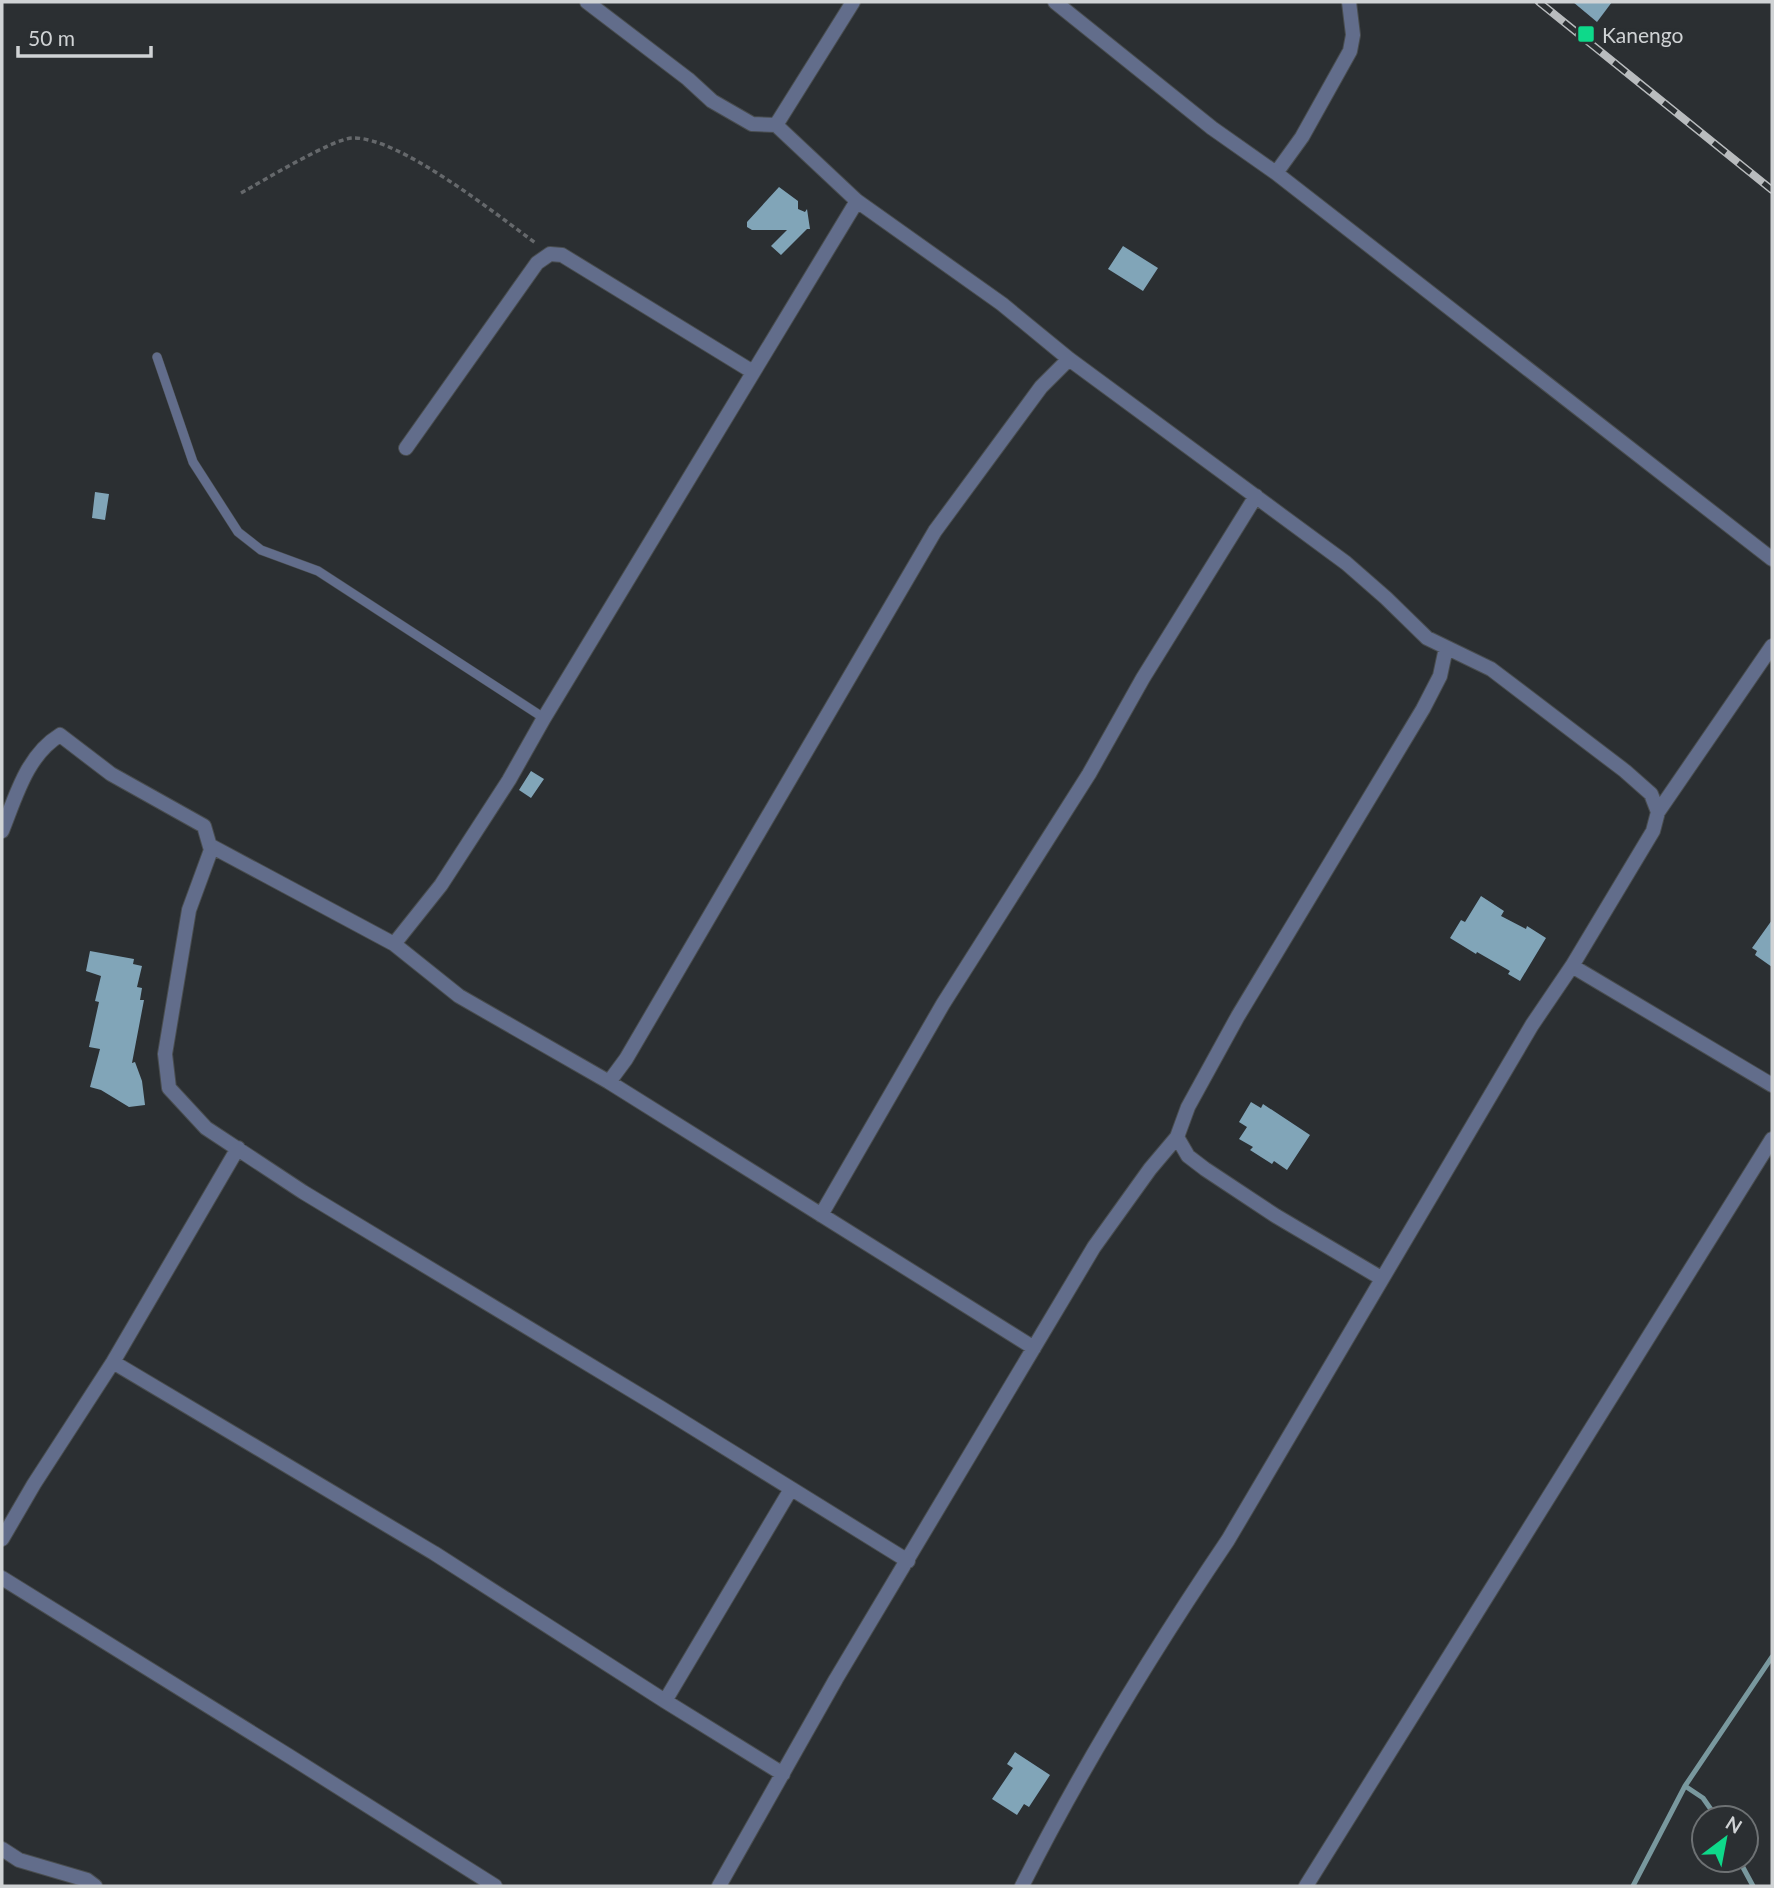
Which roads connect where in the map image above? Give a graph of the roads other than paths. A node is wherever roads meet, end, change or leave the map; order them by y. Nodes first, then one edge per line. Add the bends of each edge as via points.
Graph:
1 (587, 2) edge
2 (853, 2) edge
3 (1055, 2) edge
4 (1349, 2) edge
5 (776, 125) junction
6 (1276, 173) junction
7 (857, 201) junction
8 (157, 358) dead end
9 (1069, 359) junction
10 (754, 372) junction
11 (406, 448) dead end
12 (1256, 496) junction
13 (1772, 559) edge
14 (1772, 646) edge
15 (1446, 648) junction
16 (544, 718) junction
17 (1658, 812) junction
18 (2, 831) edge
19 (211, 846) junction
20 (394, 944) junction
21 (1572, 966) junction
22 (609, 1082) junction
23 (1772, 1085) edge
24 (1177, 1137) junction
25 (1772, 1139) edge
26 (238, 1148) junction
27 (821, 1215) junction
28 (1381, 1278) junction
29 (1034, 1348) junction
30 (113, 1362) junction
31 (791, 1489) junction
32 (2, 1539) edge
33 (908, 1561) junction
34 (2, 1578) edge
35 (665, 1702) junction
36 (783, 1773) junction
37 (2, 1849) edge
38 (96, 1886) edge
39 (495, 1886) edge
40 (719, 1886) edge
41 (1022, 1886) edge
42 (1306, 1886) edge

1 - 5 street via 712,101 752,124
2 - 5 street
3 - 6 street via 1212,128
4 - 6 street via 1350,51 1302,137
5 - 7 street
6 - 13 street
7 - 9 street via 1002,304
7 - 10 street
8 - 16 lane via 193,462 238,532 261,550 318,571
9 - 12 street
9 - 22 street via 1041,387 935,531 658,1007
10 - 11 street via 562,255 550,254 537,263
10 - 16 street
12 - 15 street via 1346,563 1427,638
12 - 27 street via 1089,774 943,1004
14 - 17 street
15 - 17 street via 1491,669 1625,771 1651,794
15 - 24 street via 1440,676 1423,709 1232,1027 1188,1107
16 - 20 street via 441,885
17 - 21 street via 1653,831
18 - 19 street via 34,757 60,735 111,774 204,826
19 - 20 street
19 - 26 street via 189,910 165,1054 169,1088 206,1128
20 - 22 street via 459,996
21 - 23 street
21 - 28 street
22 - 27 street
24 - 28 street via 1188,1156 1205,1169
24 - 29 street via 1094,1247
25 - 42 street
26 - 30 street
26 - 31 street
27 - 29 street
28 - 41 street via 1228,1540 1126,1700
29 - 33 street
30 - 32 street
30 - 35 street via 435,1553
31 - 33 street
31 - 35 street
33 - 36 street
34 - 39 street
35 - 36 street
36 - 40 street
37 - 38 street via 19,1860

